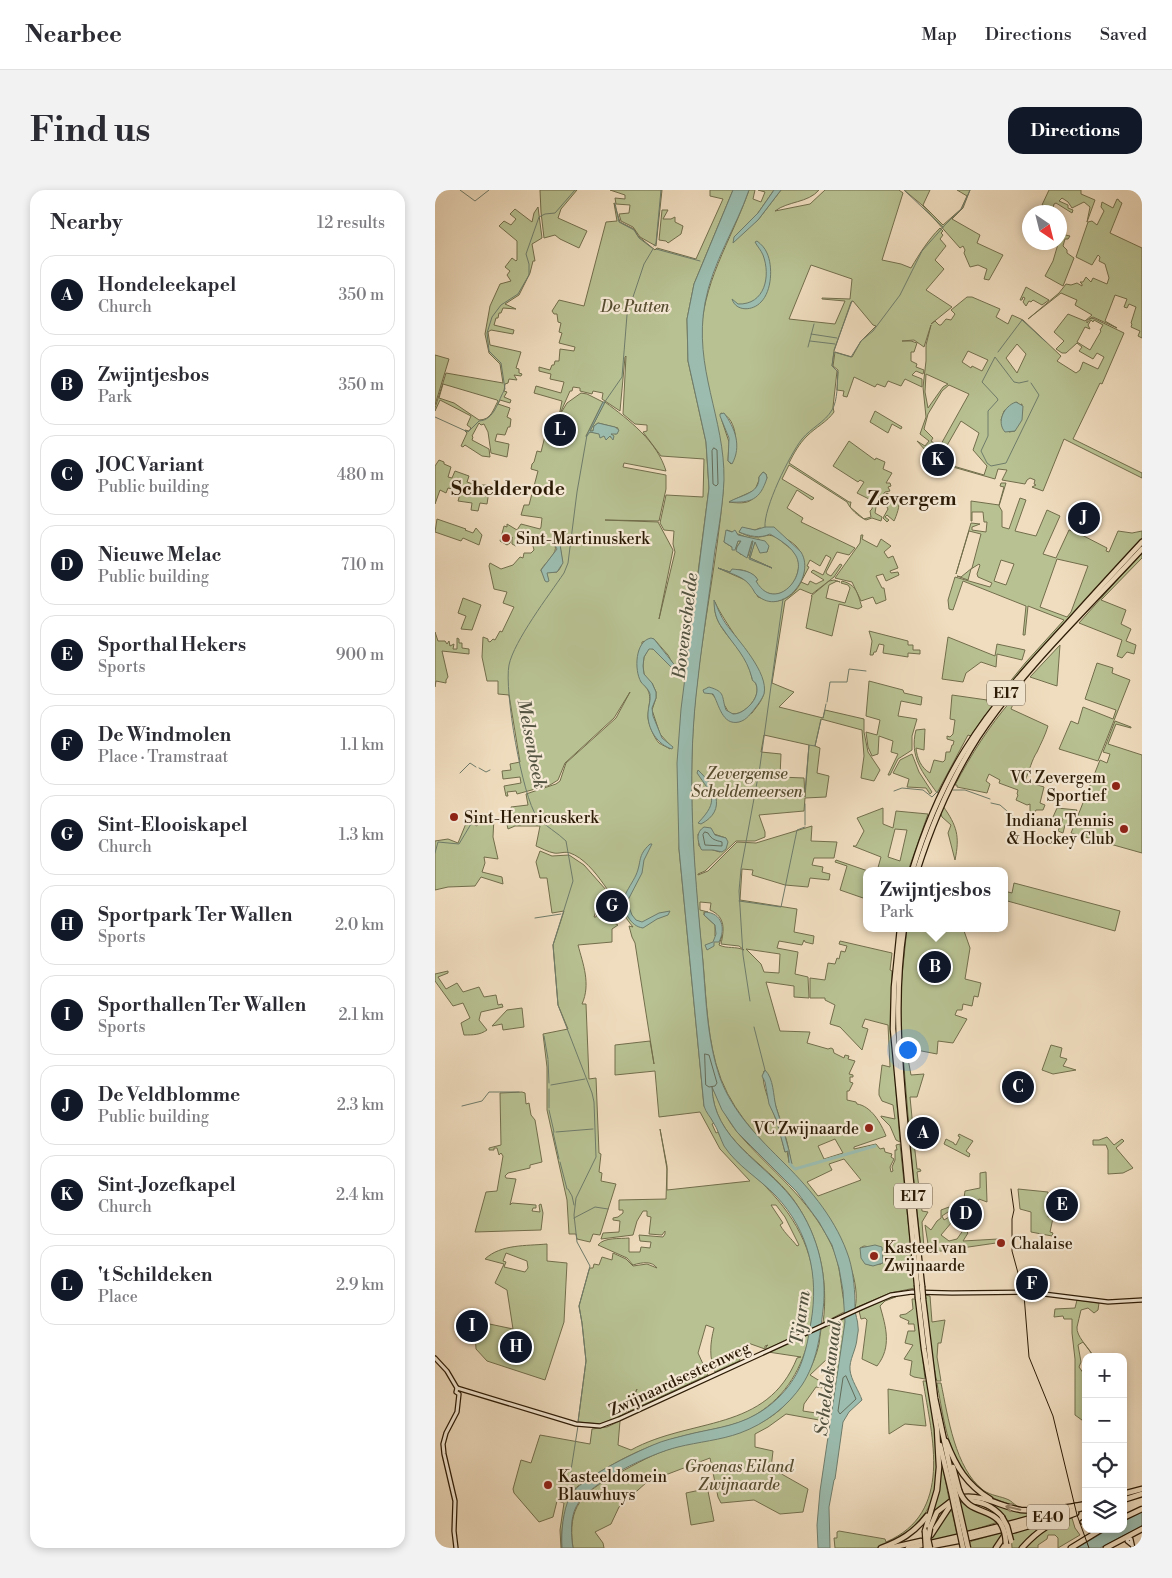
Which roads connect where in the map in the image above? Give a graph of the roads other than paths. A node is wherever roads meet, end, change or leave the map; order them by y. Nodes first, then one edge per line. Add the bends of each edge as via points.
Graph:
1 (1142, 542) edge
2 (1142, 549) edge
3 (914, 867) edge
4 (918, 867) edge
5 (900, 932) edge
6 (904, 932) edge
7 (905, 1137) junction
8 (1142, 1300) edge
9 (435, 1358) edge
10 (460, 1392) junction
11 (939, 1429) junction
12 (946, 1439) junction
13 (1142, 1489) edge
14 (955, 1491) junction
15 (1127, 1493) edge
16 (1142, 1494) edge
17 (1127, 1498) edge
18 (995, 1503) junction
19 (1082, 1505) edge
20 (932, 1506) junction
21 (1076, 1506) junction
22 (1082, 1509) edge
23 (1142, 1509) edge
24 (1082, 1510) edge
25 (1127, 1516) edge
26 (1000, 1528) dead end
27 (1142, 1529) edge
28 (1136, 1532) junction
29 (1095, 1533) edge
30 (931, 1535) dead end
31 (969, 1536) dead end
32 (1004, 1536) dead end
33 (957, 1539) dead end
34 (1129, 1540) junction
35 (1119, 1541) junction
36 (923, 1545) edge
37 (1008, 1545) edge
38 (931, 1546) edge
39 (1132, 1547) edge
40 (456, 1548) edge
41 (881, 1548) edge
42 (890, 1548) edge
43 (906, 1548) edge
44 (963, 1548) edge
45 (968, 1548) edge
46 (996, 1548) edge
47 (1022, 1548) edge
48 (1071, 1548) edge
49 (1106, 1548) edge

1 - 3 highway, E17 via 1033,661 985,719 941,794
2 - 4 highway, E17 via 1035,664 989,722 946,795
5 - 7 highway, E17 via 893,1029
6 - 7 highway, E17 via 898,1012
7 - 11 highway, E17, bridge via 919,1286
8 - 10 main road, Zwijnaardsesteenweg via 1108,1302 1022,1292 906,1292 861,1308 600,1426 576,1424
9 - 10 main road via 447,1370 456,1392
10 - 40 main road via 457,1410 443,1444 455,1501
11 - 12 highway
11 - 14 highway, E17
11 - 20 highway via 939,1477
12 - 14 highway
12 - 18 highway via 961,1472 974,1488
13 - 15 highway
14 - 37 highway, bridge via 969,1506 990,1513 999,1520
14 - 44 highway, E17, bridge
14 - 45 highway, E17, bridge
16 - 17 highway
21 -> 18 highway via 1025,1510
18 - 37 highway, bridge via 977,1497 966,1499 988,1506 1002,1517 1009,1531
19 - 21 highway, E40
20 - 36 highway, bridge
20 - 41 highway via 911,1534
21 - 22 highway, E40 via 1011,1527
23 - 25 highway
24 - 47 highway via 1047,1525
26 - 31 highway
27 - 28 highway
28 - 34 highway
28 - 35 highway
29 - 48 highway
30 - 38 highway, bridge via 950,1504 937,1512 928,1539
32 - 46 highway
33 - 38 highway
34 - 35 highway
34 - 39 main road
35 - 49 highway
36 - 42 highway
36 - 43 highway

